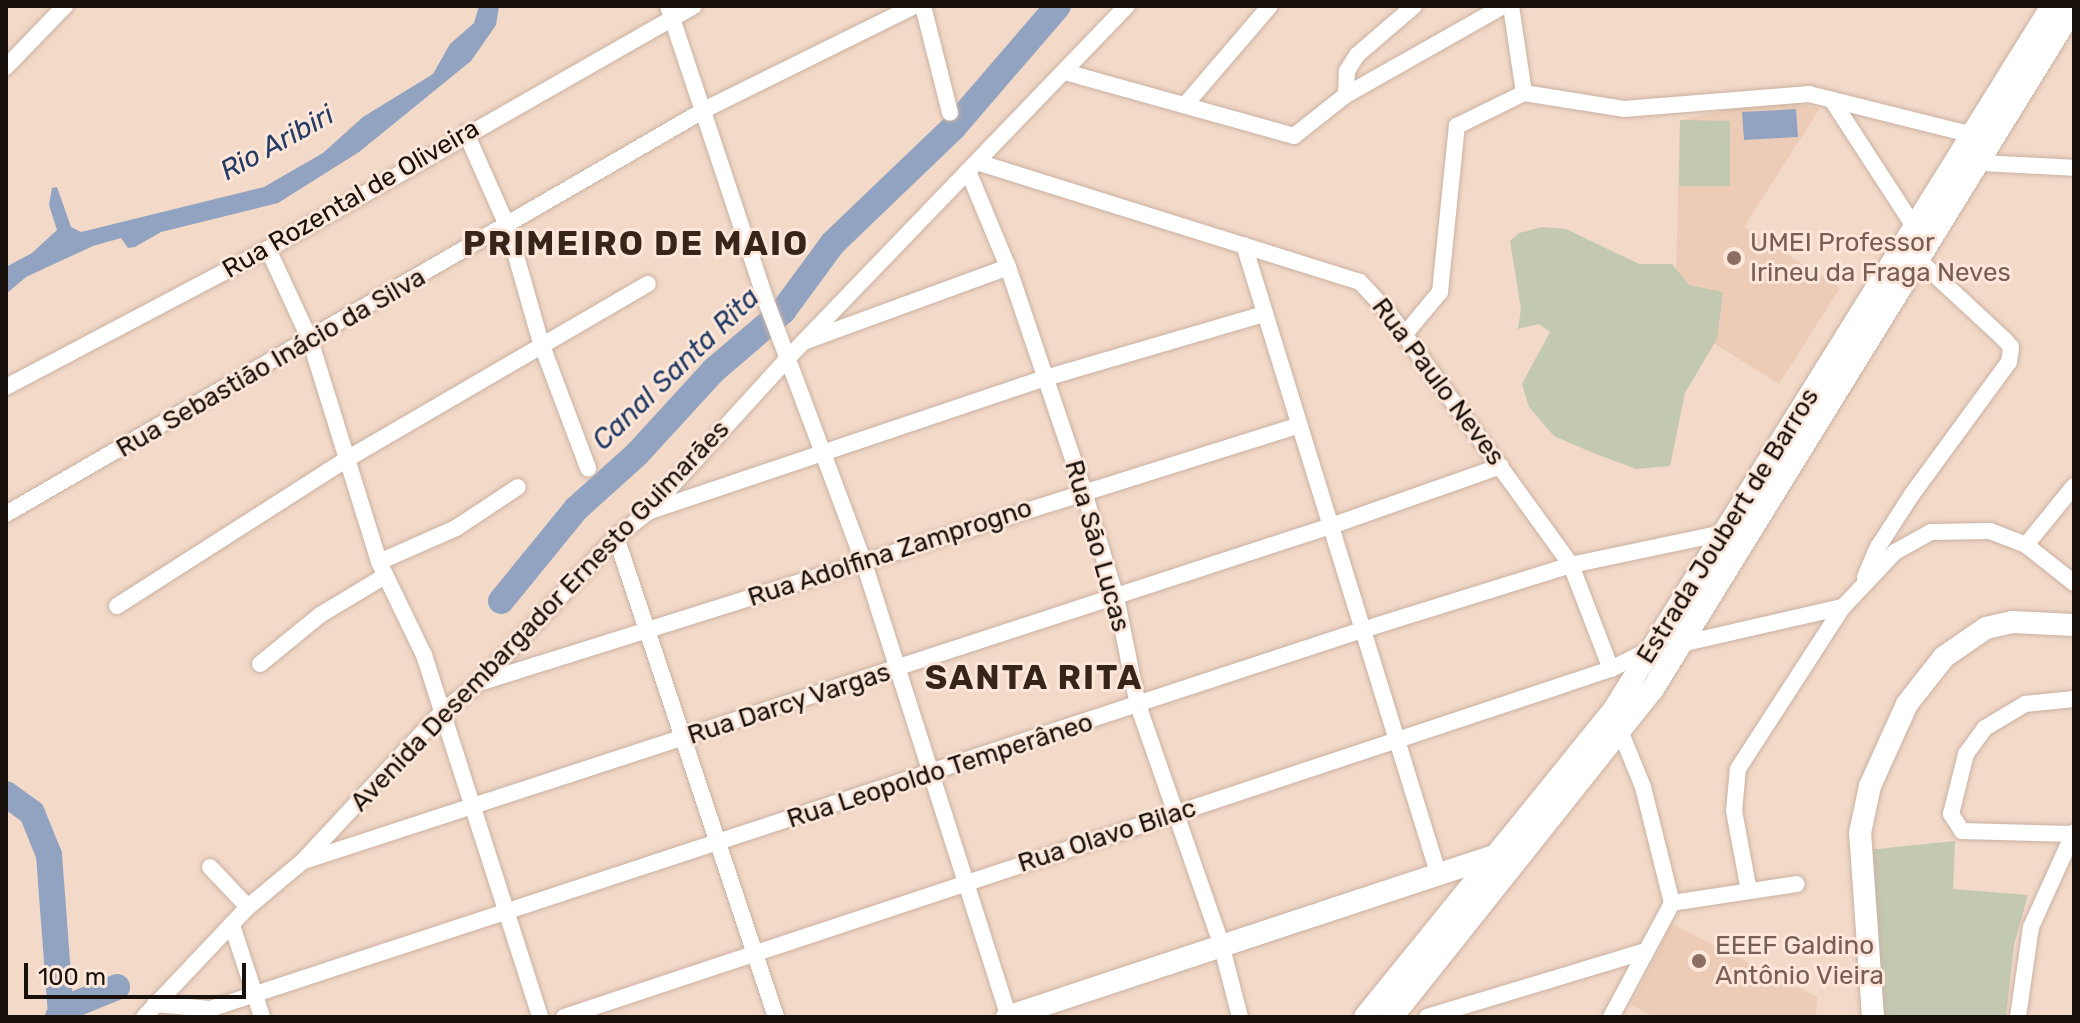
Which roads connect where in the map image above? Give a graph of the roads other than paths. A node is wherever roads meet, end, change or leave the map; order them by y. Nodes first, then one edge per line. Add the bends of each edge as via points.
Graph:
1 (65, 6) edge
2 (694, 6) edge
3 (914, 6) edge
4 (923, 6) edge
5 (1127, 6) edge
6 (1270, 6) edge
7 (1414, 6) edge
8 (1503, 6) edge
9 (1511, 6) edge
10 (2068, 8) edge
11 (671, 12) edge
12 (6, 67) edge
13 (1065, 72) junction
14 (1524, 93) junction
15 (1346, 95) junction
16 (1832, 100) junction
17 (1185, 105) junction
18 (706, 109) junction
19 (950, 113) dead end
20 (466, 133) junction
21 (1974, 135) junction
22 (1980, 163) junction
23 (972, 166) junction
24 (2074, 168) edge
25 (508, 228) junction
26 (1915, 228) junction
27 (1244, 245) junction
28 (268, 249) junction
29 (1919, 260) junction
30 (1008, 267) junction
31 (648, 284) dead end
32 (1264, 314) junction
33 (1405, 334) junction
34 (310, 340) junction
35 (803, 342) junction
36 (541, 343) junction
37 (787, 359) junction
38 (1042, 379) junction
39 (6, 387) edge
40 (1300, 425) junction
41 (823, 454) junction
42 (347, 459) junction
43 (1501, 466) junction
44 (588, 468) dead end
45 (2074, 486) edge
46 (518, 487) dead end
47 (1084, 492) junction
48 (648, 512) junction
49 (6, 514) edge
50 (1331, 526) junction
51 (1727, 532) junction
52 (616, 537) junction
53 (2026, 545) junction
54 (863, 560) junction
55 (1571, 565) junction
56 (382, 569) junction
57 (2074, 583) edge
58 (1861, 588) junction
59 (1116, 597) junction
60 (117, 606) dead end
61 (1843, 607) junction
62 (2074, 625) edge
63 (1359, 631) junction
64 (647, 632) junction
65 (1681, 644) junction
66 (1649, 650) junction
67 (260, 664) dead end
68 (1611, 669) junction
69 (896, 670) junction
70 (480, 682) junction
71 (2074, 699) edge
72 (1138, 705) junction
73 (443, 711) junction
74 (1621, 733) junction
75 (681, 739) junction
76 (1394, 741) junction
77 (932, 776) junction
78 (473, 807) junction
79 (1173, 814) junction
80 (2073, 833) edge
81 (718, 843) junction
82 (1503, 853) junction
83 (303, 861) junction
84 (210, 867) dead end
85 (1438, 873) junction
86 (967, 883) junction
87 (1797, 884) dead end
88 (1749, 891) junction
89 (1476, 900) junction
90 (1672, 903) junction
91 (248, 907) junction
92 (508, 914) junction
93 (232, 925) junction
94 (1221, 944) junction
95 (1642, 952) junction
96 (755, 955) junction
97 (255, 995) junction
98 (150, 1011) edge
99 (262, 1017) edge
100 (540, 1017) edge
101 (564, 1017) edge
102 (776, 1017) edge
103 (1008, 1017) edge
104 (1240, 1017) edge
105 (1365, 1017) edge
106 (1392, 1017) edge
107 (1427, 1017) edge
108 (1611, 1017) edge
109 (1873, 1017) edge
110 (2018, 1017) edge

1 - 12 street
2 - 11 street, Rua Rozental de Oliveira
3 - 18 street, Rua Sebastião Inácio da Silva
4 - 19 street
5 - 13 street, Avenida Desembargador Ernesto Guimarães
6 - 17 street
7 - 15 street via 1357,55 1347,71
8 - 15 street
9 - 14 street
10 - 21 main road, Estrada Joubert de Barros
10 - 22 main road, Estrada Joubert de Barros
11 - 18 street
11 - 20 street, Rua Rozental de Oliveira
13 - 17 street
13 - 23 street, Avenida Desembargador Ernesto Guimarães
14 - 16 street via 1624,109 1784,93
14 - 33 street via 1457,126 1440,292
15 - 17 street via 1294,136
16 - 21 street
16 - 26 street
18 - 25 street, Rua Sebastião Inácio da Silva
18 - 37 street
20 - 25 street
20 - 28 street, Rua Rozental de Oliveira
21 - 26 main road, Estrada Joubert de Barros
22 - 24 street
22 - 29 main road, Estrada Joubert de Barros
23 - 27 street, Rua Paulo Neves
23 - 30 street, Rua São Lucas
23 - 35 street, Avenida Desembargador Ernesto Guimarães
25 - 34 street, Rua Sebastião Inácio da Silva
25 - 36 street
26 - 51 main road, Estrada Joubert de Barros
27 - 32 street
27 - 33 street, Rua Paulo Neves via 1360,282
28 - 34 street
28 - 39 street, Rua Rozental de Oliveira
29 - 58 street via 2005,340 2011,347 2009,362 1878,547
29 - 65 main road, Estrada Joubert de Barros
30 - 35 street
30 - 38 street, Rua São Lucas
31 - 36 street
32 - 38 street
32 - 40 street
33 - 43 street, Rua Paulo Neves
34 - 42 street
34 - 49 street, Rua Sebastião Inácio da Silva
35 - 37 street, Avenida Desembargador Ernesto Guimarães
36 - 42 street
36 - 44 street
37 - 41 street
37 - 48 street, Avenida Desembargador Ernesto Guimarães
38 - 41 street
38 - 47 street, Rua São Lucas
40 - 47 street, Rua Adolfina Zamprogno
40 - 50 street
41 - 48 street
41 - 54 street
42 - 56 street
42 - 60 street
43 - 50 street, Rua Darcy Vargas
43 - 55 street, Rua Paulo Neves
45 - 53 street
46 - 56 street
47 - 54 street, Rua Adolfina Zamprogno
47 - 59 street, Rua São Lucas
48 - 52 street, Avenida Desembargador Ernesto Guimarães
50 - 59 street, Rua Darcy Vargas
50 - 63 street
51 - 55 street, Rua Leopoldo Temperâneo
51 - 66 main road, Estrada Joubert de Barros
52 - 64 street
52 - 70 street, Avenida Desembargador Ernesto Guimarães
53 - 57 street
53 - 58 street via 1967,527 1931,532 1895,552
54 - 64 street, Rua Adolfina Zamprogno
54 - 69 street
55 - 63 street, Rua Leopoldo Temperâneo
55 - 68 street, Rua Paulo Neves
56 - 67 street
56 - 73 street via 424,655
58 - 61 street
59 - 69 street, Rua Darcy Vargas
59 - 72 street, Rua São Lucas
61 - 65 street
61 - 88 street via 1738,769 1734,811
62 - 109 main road via 2012,622 1986,628 1944,657 1907,704 1870,786 1860,833
63 - 72 street, Rua Leopoldo Temperâneo
63 - 76 street
64 - 70 street, Rua Adolfina Zamprogno
64 - 75 street
65 - 74 main road, Estrada Joubert de Barros
66 - 68 street, Rua Olavo Bilac
66 - 82 main road, Estrada Joubert de Barros via 1613,711
68 - 76 street, Rua Olavo Bilac
69 - 75 street, Rua Darcy Vargas
69 - 77 street
70 - 73 street, Avenida Desembargador Ernesto Guimarães
71 - 80 street via 2025,704 1985,728 1966,754 1951,822 1962,831
72 - 77 street, Rua Leopoldo Temperâneo
72 - 79 street, Rua São Lucas
73 - 78 street
73 - 83 street, Avenida Desembargador Ernesto Guimarães
74 - 89 main road, Estrada Joubert de Barros
74 - 90 street via 1643,787
75 - 78 street, Rua Darcy Vargas
75 - 81 street
76 - 79 street, Rua Olavo Bilac
76 - 85 street
77 - 81 street, Rua Leopoldo Temperâneo
77 - 86 street
78 - 83 street, Rua Darcy Vargas
78 - 92 street
79 - 86 street, Rua Olavo Bilac
79 - 94 street, Rua São Lucas
80 - 110 street via 2031,927
81 - 92 street, Rua Leopoldo Temperâneo
81 - 96 street
82 - 85 main road
82 - 89 main road, Estrada Joubert de Barros
83 - 91 street, Avenida Desembargador Ernesto Guimarães
84 - 91 street
85 - 89 main road
85 - 94 main road
86 - 96 street, Rua Olavo Bilac
86 - 103 street
87 - 88 street
88 - 90 street
89 - 105 main road, Estrada Joubert de Barros
89 - 106 main road, Estrada Joubert de Barros
90 - 95 street
91 - 93 street, Avenida Desembargador Ernesto Guimarães
92 - 97 street, Rua Leopoldo Temperâneo
92 - 100 street
93 - 97 street
93 - 98 street, Avenida Desembargador Ernesto Guimarães
94 - 103 main road
94 - 104 street, Rua São Lucas
95 - 107 street
95 - 108 street
96 - 101 street, Rua Olavo Bilac
96 - 102 street
97 - 98 street, Rua Leopoldo Temperâneo via 196,1011
97 - 99 street

